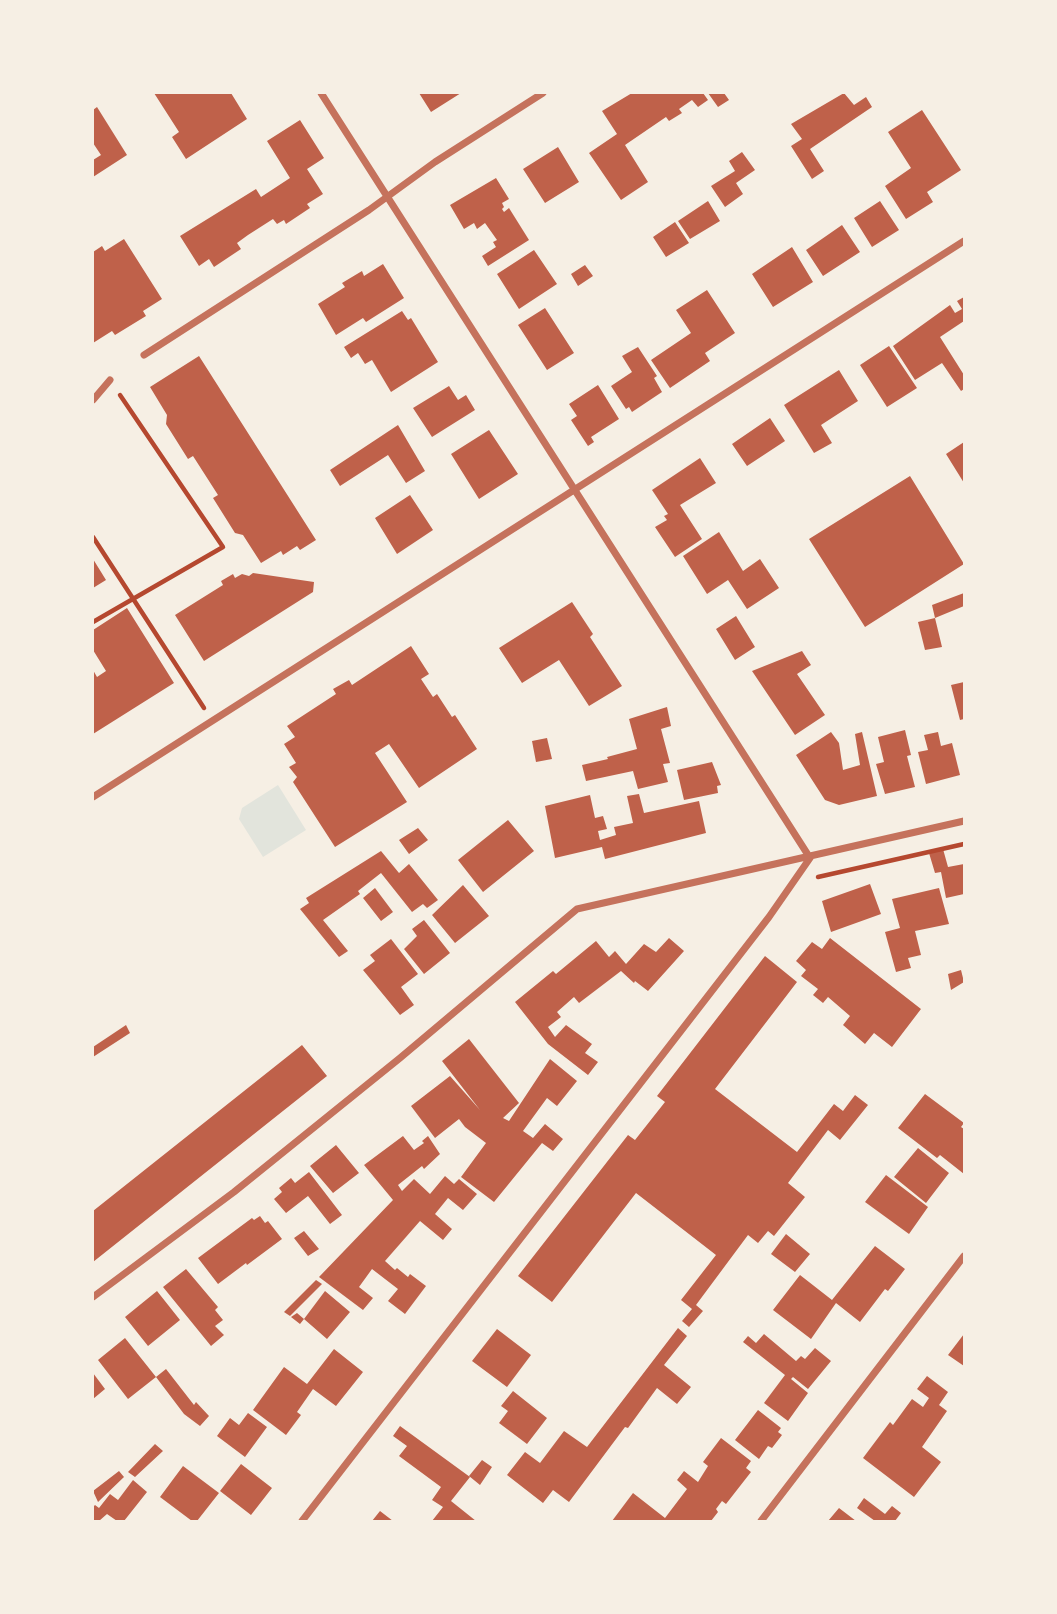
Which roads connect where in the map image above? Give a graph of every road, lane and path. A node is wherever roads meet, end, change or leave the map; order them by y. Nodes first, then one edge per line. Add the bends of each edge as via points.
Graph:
1 (321, 93) edge
2 (543, 93) edge
3 (388, 197) junction
4 (964, 241) edge
5 (144, 355) dead end
6 (110, 380) joint
7 (93, 400) edge
8 (575, 489) junction
9 (93, 537) edge
10 (134, 598) junction
11 (93, 622) edge
12 (212, 720) junction
13 (93, 797) edge
14 (964, 821) edge
15 (964, 844) edge
16 (810, 858) junction
17 (794, 883) junction
18 (964, 1256) edge
19 (93, 1297) edge
20 (302, 1521) edge
21 (761, 1521) edge

1 - 3 street
2 - 3 street
3 - 5 street
3 - 8 street
4 - 8 street
6 - 7 street
6 - 10 path via 223,547
8 - 12 street
8 - 16 street
9 - 10 path
10 - 11 path
10 - 12 path
12 - 13 street
14 - 16 street
15 - 17 path
16 - 17 street
16 - 19 street via 577,909 400,1058
17 - 20 street
18 - 21 street

